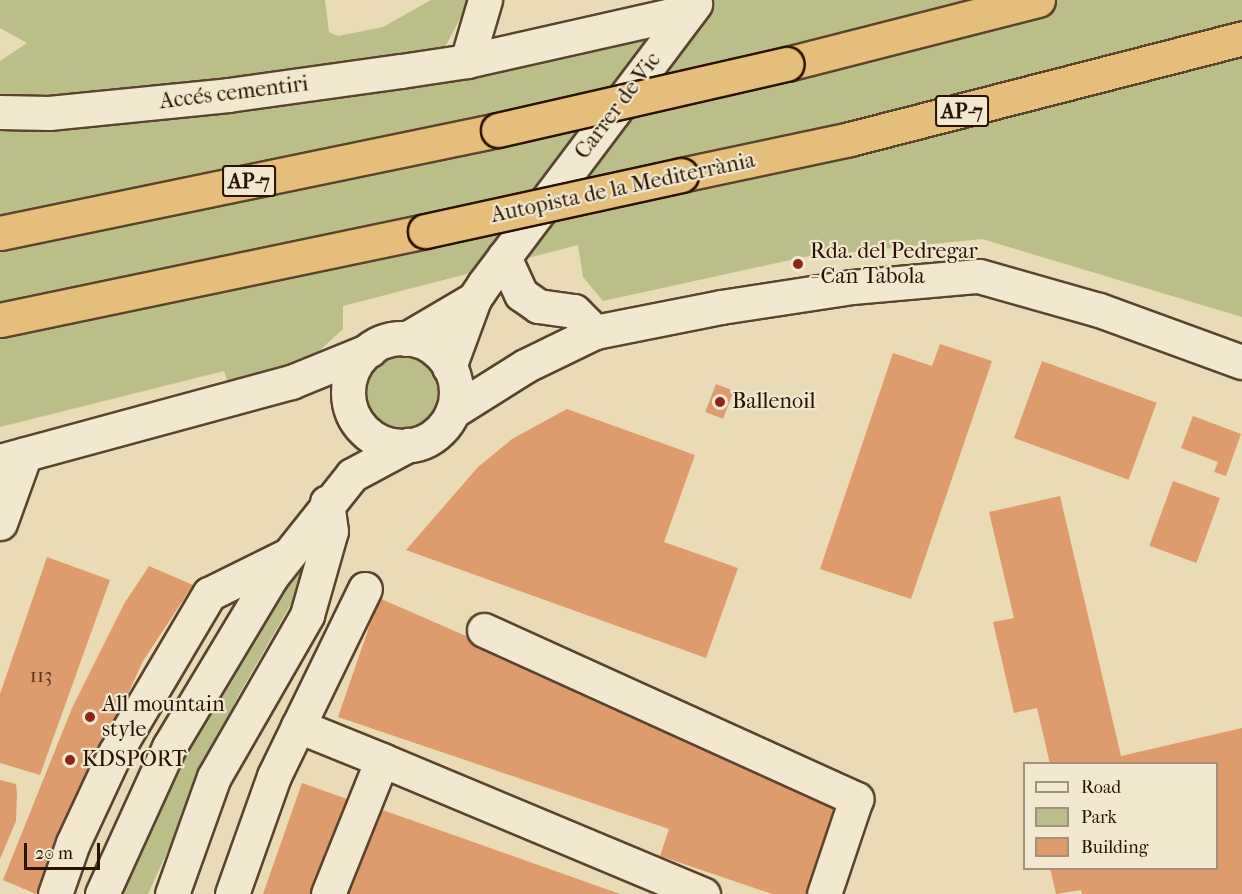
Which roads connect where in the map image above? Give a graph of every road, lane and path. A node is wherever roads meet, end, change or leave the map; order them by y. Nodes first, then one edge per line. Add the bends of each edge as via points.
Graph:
1 (485, 0) edge
2 (1038, 0) edge
3 (694, 6) edge
4 (1242, 38) edge
5 (467, 61) junction
6 (0, 112) edge
7 (0, 233) edge
8 (504, 257) junction
9 (474, 299) junction
10 (0, 320) edge
11 (595, 332) junction
12 (406, 339) junction
13 (369, 350) junction
14 (1242, 362) edge
15 (525, 366) junction
16 (451, 370) junction
17 (291, 382) junction
18 (452, 412) junction
19 (353, 413) junction
20 (408, 446) junction
21 (13, 458) edge
22 (352, 475) junction
23 (327, 502) junction
24 (0, 523) edge
25 (284, 557) junction
26 (365, 589) dead end
27 (484, 630) dead end
28 (298, 726) junction
29 (382, 760) junction
30 (669, 888) edge
31 (55, 894) edge
32 (102, 894) edge
33 (172, 894) edge
34 (232, 894) edge
35 (328, 894) edge
36 (703, 894) edge
37 (824, 894) edge

1 - 5 street
2 - 7 highway, AP-7, bridge via 787,64 498,130
3 - 5 street, Accés cementiri
3 - 8 street, Carrer de Vic
4 - 10 highway, Autopista de la Mediterrània / AP-7, bridge via 850,139
5 - 6 street, Accés cementiri via 228,95 49,113
8 - 9 street, Carrer de Vic
8 - 11 street via 521,294 538,306 574,311
9 - 12 street, Carrer de Vic
9 - 16 street, Carrer de Vic
11 - 14 street via 852,287 979,276 1099,310
11 - 15 street
12 - 13 street via 387,341
12 - 16 street via 431,347
13 - 17 street
13 - 19 street via 350,379
15 - 16 street via 492,375
15 - 18 street
16 - 18 street via 456,393
17 - 19 street via 318,386
17 - 21 street
18 - 20 street via 435,435
19 - 20 street via 374,438
19 - 22 street
20 - 22 street
21 - 24 street
22 - 23 street
23 - 25 street
23 - 33 street via 331,531 307,615 214,777
25 - 31 street via 208,594 115,753 73,843
25 - 32 street via 219,658 169,747
26 - 28 street
27 - 37 street via 856,799
28 - 29 street
28 - 34 street via 274,776
29 - 30 street
29 - 35 street
30 - 36 street

